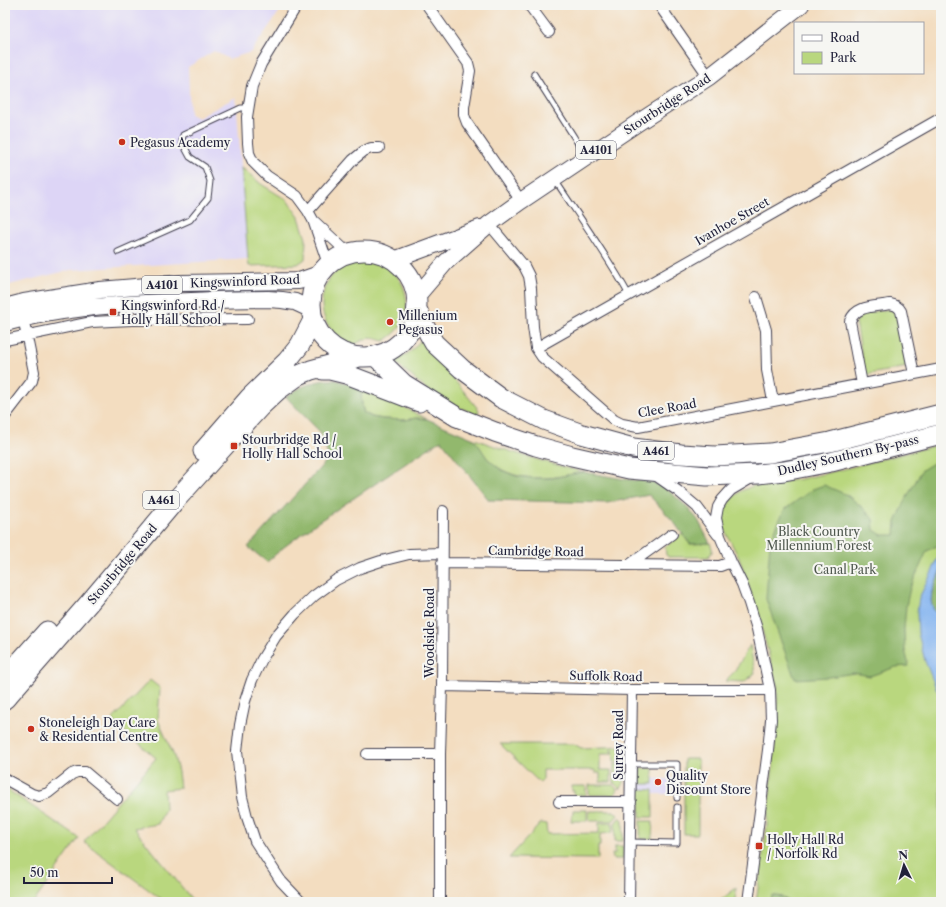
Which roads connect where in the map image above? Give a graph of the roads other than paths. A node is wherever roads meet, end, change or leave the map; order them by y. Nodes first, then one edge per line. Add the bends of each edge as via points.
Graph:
1 (297, 5) edge
2 (427, 5) edge
3 (529, 5) edge
4 (659, 5) edge
5 (801, 5) edge
6 (548, 32) dead end
7 (534, 74) dead end
8 (709, 77) junction
9 (248, 108) junction
10 (941, 118) edge
11 (379, 148) dead end
12 (585, 158) junction
13 (554, 179) junction
14 (521, 201) junction
15 (308, 211) junction
16 (313, 220) junction
17 (489, 224) junction
18 (118, 252) dead end
19 (348, 253) junction
20 (394, 260) junction
21 (324, 269) junction
22 (629, 295) junction
23 (756, 297) dead end
24 (180, 301) junction
25 (417, 303) junction
26 (5, 307) edge
27 (312, 315) junction
28 (23, 318) junction
29 (248, 319) dead end
30 (132, 320) junction
31 (5, 323) edge
32 (27, 335) junction
33 (5, 340) edge
34 (536, 348) junction
35 (367, 357) junction
36 (941, 369) edge
37 (311, 370) junction
38 (914, 374) junction
39 (862, 384) junction
40 (773, 401) junction
41 (941, 414) edge
42 (5, 416) edge
43 (457, 417) junction
44 (941, 434) edge
45 (650, 471) junction
46 (758, 474) junction
47 (443, 511) dead end
48 (672, 534) dead end
49 (720, 536) junction
50 (442, 553) junction
51 (731, 562) junction
52 (442, 563) junction
53 (629, 565) junction
54 (5, 678) edge
55 (442, 686) junction
56 (632, 690) junction
57 (770, 690) junction
58 (5, 699) edge
59 (367, 754) dead end
60 (440, 754) junction
61 (631, 764) junction
62 (5, 779) edge
63 (677, 798) dead end
64 (117, 799) dead end
65 (559, 802) dead end
66 (631, 802) junction
67 (677, 807) dead end
68 (630, 842) junction
69 (301, 902) edge
70 (440, 902) edge
71 (629, 902) edge
72 (748, 902) edge

1 - 9 street via 261,64 252,86
2 - 14 street via 468,63 470,71 464,107 467,123
3 - 6 street
4 - 8 street
5 - 8 main road, Stourbridge Road / A4101
7 - 12 lane
8 - 12 main road, Stourbridge Road / A4101
9 - 15 street via 248,143 253,162 267,176 297,196
9 - 18 lane via 241,108 183,135 182,142 190,157 205,167 210,181 208,198 190,220
10 - 22 street, Ivanhoe Street
11 - 15 street via 364,151 353,160
12 - 13 main road, Stourbridge Road / A4101
13 - 14 main road, Stourbridge Road / A4101
13 - 22 lane via 609,260
14 - 17 main road, Stourbridge Road / A4101
15 - 16 street
16 - 19 street
16 - 21 street
17 - 20 main road, Stourbridge Road
17 - 25 main road, Stourbridge Road via 446,262
17 - 34 street via 524,266 529,276
19 - 20 highway, A461 via 372,251
19 - 21 highway, A461 via 337,257
20 - 25 highway, A461 via 405,270 413,283
21 - 26 main road, Kingswinford Road / A4101 via 299,281 182,283 100,290
21 - 27 highway, A461 via 312,291
22 - 34 street, Ivanhoe Street
23 - 40 street via 766,330 767,370
24 - 27 main road, Kingswinford Road / A4101 via 268,298 295,302
24 - 28 main road, Kingswinford Road / A4101 via 119,304
24 - 30 street, Kingswinford Road
25 - 35 highway, A461 via 413,325 404,339 391,350
25 - 41 highway, Dudley Southern By-pass / A461 via 434,344 501,398 544,420 633,448 715,456 770,453 830,442
27 - 35 highway, A461 via 320,334 330,346 344,353
27 - 54 highway, Stourbridge Road / A461 via 300,345 287,361 250,397
28 - 31 main road, Kingswinford Road / A4101
28 - 32 street
29 - 30 street, Kingswinford Road
30 - 32 street, Kingswinford Road via 92,322
32 - 33 street, Kingswinford Road
32 - 42 street via 34,372 32,381
34 - 40 street, Clee Road via 542,357 595,404 622,424 638,427
35 - 37 highway, Stourbridge Road / A461
35 - 43 highway, Dudley Southern By-pass / A461
36 - 38 street, Clee Road
37 - 43 highway, A461 via 330,370 346,374
37 - 58 highway, Stourbridge Road / A461 via 277,391 260,407 174,502
38 - 39 street, Clee Road
38 - 39 street via 898,307 890,304 861,309 850,321
39 - 40 street, Clee Road
43 - 45 highway, Dudley Southern By-pass / A461 via 543,448 629,470
44 - 46 highway, Dudley Southern By-pass / A461 via 831,462
45 - 46 highway, Dudley Southern By-pass / A461 via 707,476
45 - 49 street via 697,507
46 - 49 street via 731,490 722,500 716,518
47 - 50 street, Woodside Road
48 - 53 street
49 - 51 street
50 - 52 street, Woodside Road
50 - 69 street via 409,554 381,561 336,580 314,596 276,636 252,680 245,701 237,751 242,797 255,840 281,881
51 - 53 street, Cambridge Road via 720,566
51 - 57 street via 742,584 757,629
52 - 53 street, Cambridge Road
52 - 55 street, Woodside Road
55 - 56 street, Suffolk Road
55 - 60 street, Woodside Road
56 - 57 street, Suffolk Road
56 - 61 street, Surrey Road
57 - 72 street via 768,750
59 - 60 street
60 - 70 street, Woodside Road
61 - 63 lane via 677,764
61 - 66 street, Surrey Road
62 - 64 street via 39,796 48,793 72,774 85,772
65 - 66 street
66 - 68 street, Surrey Road
67 - 68 lane via 677,843
68 - 71 street, Surrey Road

